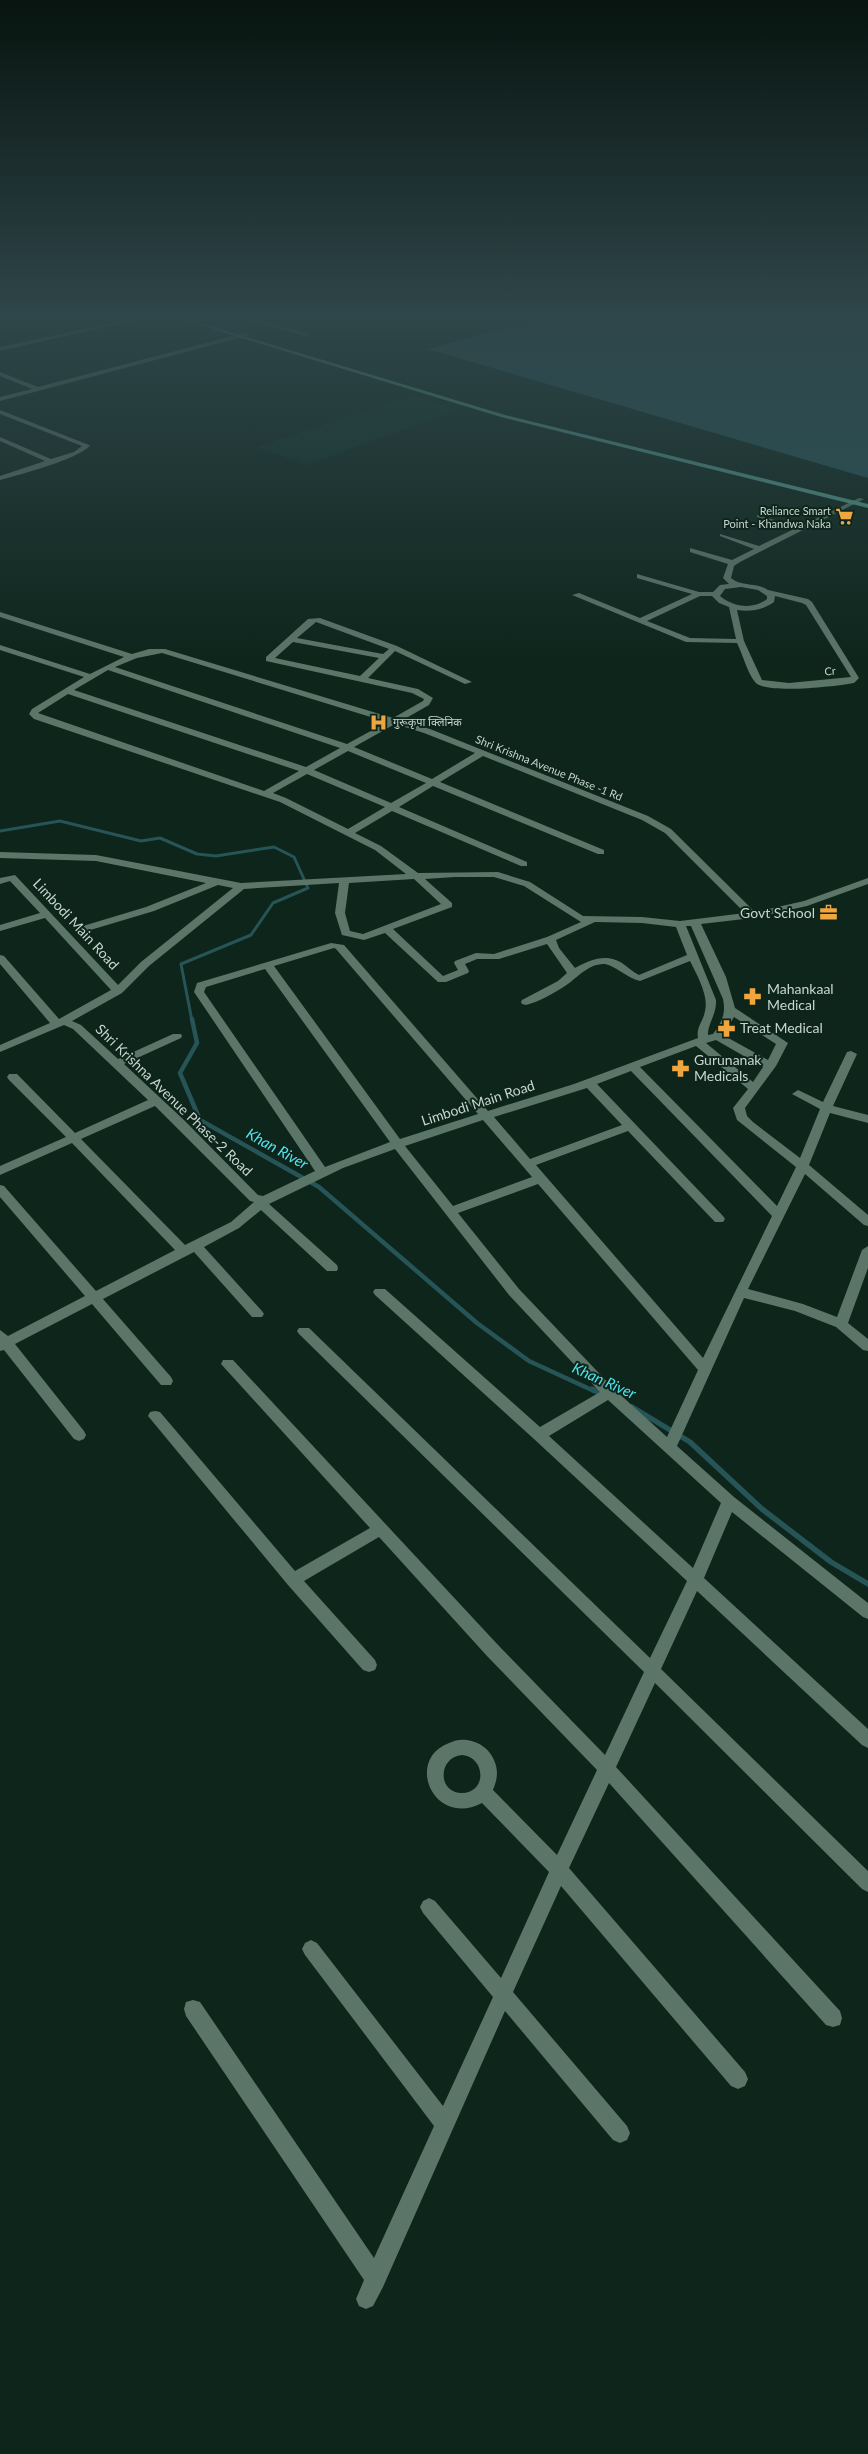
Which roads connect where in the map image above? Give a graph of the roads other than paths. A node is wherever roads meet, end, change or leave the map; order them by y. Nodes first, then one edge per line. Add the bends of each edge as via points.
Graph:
1 (50, 432) edge
2 (567, 432) edge
3 (581, 432) edge
4 (0, 439) edge
5 (53, 462) junction
6 (0, 478) edge
7 (861, 501) edge
8 (868, 506) edge
9 (759, 516) dead end
10 (800, 530) junction
11 (722, 535) dead end
12 (760, 548) junction
13 (693, 550) dead end
14 (733, 564) junction
15 (640, 576) dead end
16 (734, 585) junction
17 (769, 592) junction
18 (699, 594) junction
19 (716, 594) junction
20 (576, 595) dead end
21 (732, 606) junction
22 (1, 615) edge
23 (640, 621) junction
24 (290, 639) junction
25 (740, 641) junction
26 (0, 647) edge
27 (394, 648) junction
28 (133, 657) junction
29 (385, 657) junction
30 (109, 668) junction
31 (92, 677) junction
32 (362, 679) junction
33 (468, 682) dead end
34 (68, 691) junction
35 (393, 722) junction
36 (349, 748) junction
37 (482, 753) junction
38 (308, 771) junction
39 (434, 782) junction
40 (265, 794) junction
41 (391, 806) junction
42 (350, 832) junction
43 (601, 852) dead end
44 (0, 855) edge
45 (524, 864) dead end
46 (417, 877) junction
47 (0, 881) edge
48 (868, 881) edge
49 (344, 882) junction
50 (214, 883) junction
51 (241, 886) junction
52 (46, 915) junction
53 (753, 915) junction
54 (591, 920) junction
55 (696, 923) junction
56 (680, 924) junction
57 (0, 928) edge
58 (87, 928) dead end
59 (387, 929) junction
60 (552, 939) junction
61 (692, 957) junction
62 (0, 958) edge
63 (267, 964) junction
64 (572, 974) junction
65 (118, 991) junction
66 (526, 1002) dead end
67 (730, 1009) junction
68 (67, 1023) junction
69 (178, 1036) dead end
70 (717, 1036) junction
71 (701, 1040) junction
72 (0, 1049) edge
73 (852, 1054) dead end
74 (115, 1064) junction
75 (770, 1066) junction
76 (633, 1067) junction
77 (12, 1077) dead end
78 (589, 1083) junction
79 (754, 1089) junction
80 (798, 1094) dead end
81 (156, 1101) junction
82 (826, 1108) junction
83 (485, 1116) junction
84 (868, 1119) edge
85 (630, 1126) junction
86 (73, 1137) junction
87 (398, 1145) junction
88 (528, 1164) junction
89 (803, 1166) junction
90 (0, 1171) edge
91 (321, 1173) junction
92 (541, 1178) junction
93 (0, 1189) edge
94 (262, 1202) junction
95 (451, 1211) junction
96 (777, 1214) junction
97 (720, 1219) dead end
98 (868, 1222) edge
99 (195, 1245) junction
100 (868, 1250) edge
101 (183, 1251) junction
102 (332, 1268) dead end
103 (380, 1292) dead end
104 (740, 1292) junction
105 (94, 1298) junction
106 (257, 1314) dead end
107 (840, 1324) junction
108 (304, 1331) dead end
109 (2, 1341) edge
110 (868, 1346) edge
111 (228, 1364) dead end
112 (706, 1370) junction
113 (166, 1381) dead end
114 (609, 1393) junction
115 (155, 1416) dead end
116 (79, 1435) dead end
117 (539, 1435) junction
118 (669, 1448) junction
119 (730, 1501) junction
120 (380, 1529) junction
121 (293, 1580) junction
122 (695, 1580) junction
123 (868, 1612) edge
124 (369, 1665) dead end
125 (651, 1671) junction
126 (868, 1740) edge
127 (607, 1770) junction
128 (483, 1792) dead end
129 (559, 1870) junction
130 (868, 1883) edge
131 (428, 1907) dead end
132 (311, 1949) dead end
133 (503, 1995) junction
134 (193, 2009) dead end
135 (833, 2018) dead end
136 (738, 2079) dead end
137 (445, 2124) junction
138 (620, 2133) dead end
139 (376, 2280) junction
140 (366, 2299) dead end

1 - 5 street via 87,446
2 - 7 main road
3 - 7 main road
4 - 5 street
5 - 6 street
7 - 8 main road
7 - 10 street
9 - 10 street
10 - 12 street
11 - 12 street
12 - 14 street
13 - 14 street
14 - 16 street via 727,578
15 - 18 street
16 - 17 street via 754,586
16 - 19 street via 723,587
17 - 21 street via 771,600 762,606
17 - 25 street, Cr via 809,604 855,678 775,686 762,684
18 - 19 street
18 - 23 street
19 - 21 street via 718,600
20 - 23 street
21 - 25 street, Cr
22 - 28 street
23 - 25 street via 689,640
24 - 27 street via 311,621 318,620
24 - 29 street
24 - 32 street via 270,660
26 - 31 street
27 - 29 street
27 - 33 street
28 - 30 street, Shri Krishna Avenue Phase -1 Rd
28 - 35 street, Shri Krishna Avenue Phase -1 Rd via 145,651 162,650
29 - 32 street
30 - 31 street, Shri Krishna Avenue Phase -1 Rd
30 - 36 street
31 - 34 street, Shri Krishna Avenue Phase -1 Rd
32 - 35 street via 415,691 429,698
34 - 38 street
34 - 40 street, Shri Krishna Avenue Phase -1 Rd via 33,714
35 - 36 street
35 - 37 street, Shri Krishna Avenue Phase -1 Rd via 427,731
36 - 38 street
36 - 39 street
37 - 39 street
37 - 53 street, Shri Krishna Avenue Phase -1 Rd via 644,818 668,831
38 - 40 street
38 - 41 street
39 - 41 street
39 - 43 street
40 - 42 street
41 - 42 street
41 - 45 street
42 - 46 street
44 - 50 street via 110,860
46 - 49 street
46 - 54 street via 482,874 509,877 527,884 581,919
46 - 59 street via 448,905
47 - 52 street, Limbodi Main Road via 12,877
48 - 53 street via 807,903
49 - 51 street
49 - 59 street via 340,912 346,933 364,936
50 - 51 street
50 - 58 street
51 - 65 street, Limbodi Main Road via 145,964
52 - 57 street
52 - 65 street, Limbodi Main Road
53 - 55 street
54 - 56 street
54 - 60 street
55 - 56 street
55 - 67 street via 726,991
56 - 61 street
59 - 60 street via 442,980 464,972 459,963 476,956 495,957
60 - 64 street via 554,949 571,968
61 - 64 street via 640,978 603,961
61 - 71 street via 708,992 711,1007
62 - 68 street, Shri Krishna Avenue Phase-2 Road
63 - 83 street via 335,945 340,947
63 - 87 street
63 - 91 street via 201,985 199,992
64 - 66 street
65 - 68 street, Limbodi Main Road
67 - 70 street via 726,1024
67 - 75 street via 782,1043
68 - 72 street, Limbodi Main Road
68 - 74 street, Shri Krishna Avenue Phase-2 Road
69 - 74 street
70 - 71 street, Limbodi Main Road
70 - 75 street
71 - 76 street, Limbodi Main Road
71 - 79 street
73 - 82 street
74 - 81 street, Shri Krishna Avenue Phase-2 Road
75 - 79 street
76 - 78 street, Limbodi Main Road
76 - 96 street
77 - 86 street
78 - 83 street, Limbodi Main Road
78 - 85 street
79 - 89 street via 739,1108 741,1117
80 - 82 street
81 - 86 street
81 - 94 street, Shri Krishna Avenue Phase-2 Road via 254,1198
82 - 84 street
82 - 89 street
83 - 87 street, Limbodi Main Road
83 - 88 street
85 - 88 street
85 - 97 street
86 - 90 street
86 - 101 street
87 - 91 street, Limbodi Main Road
87 - 95 street
88 - 92 street
89 - 96 street
89 - 98 street
91 - 94 street, Limbodi Main Road
92 - 95 street
92 - 112 street
93 - 105 street
94 - 99 street, Limbodi Main Road via 235,1225
94 - 102 street, Shri Krishna Avenue Phase-2 Road
95 - 114 street via 514,1292
96 - 104 street
99 - 101 street, Limbodi Main Road
99 - 106 street
100 - 107 street
101 - 105 street, Limbodi Main Road
103 - 117 street
104 - 107 street via 798,1307
104 - 112 street
105 - 109 street, Limbodi Main Road
105 - 113 street
107 - 110 street
108 - 125 street
109 - 116 street
111 - 120 street
112 - 118 street
114 - 117 street
114 - 118 street
115 - 121 street
117 - 122 street
118 - 119 street
119 - 122 street
119 - 123 street
120 - 121 street
120 - 127 street
121 - 124 street
122 - 125 street
122 - 126 street
125 - 127 street
125 - 130 street
127 - 129 street
127 - 135 street
128 - 129 street
129 - 133 street
129 - 136 street
131 - 133 street
132 - 137 street
133 - 137 street
133 - 138 street
134 - 139 street
137 - 139 street
139 - 140 street

